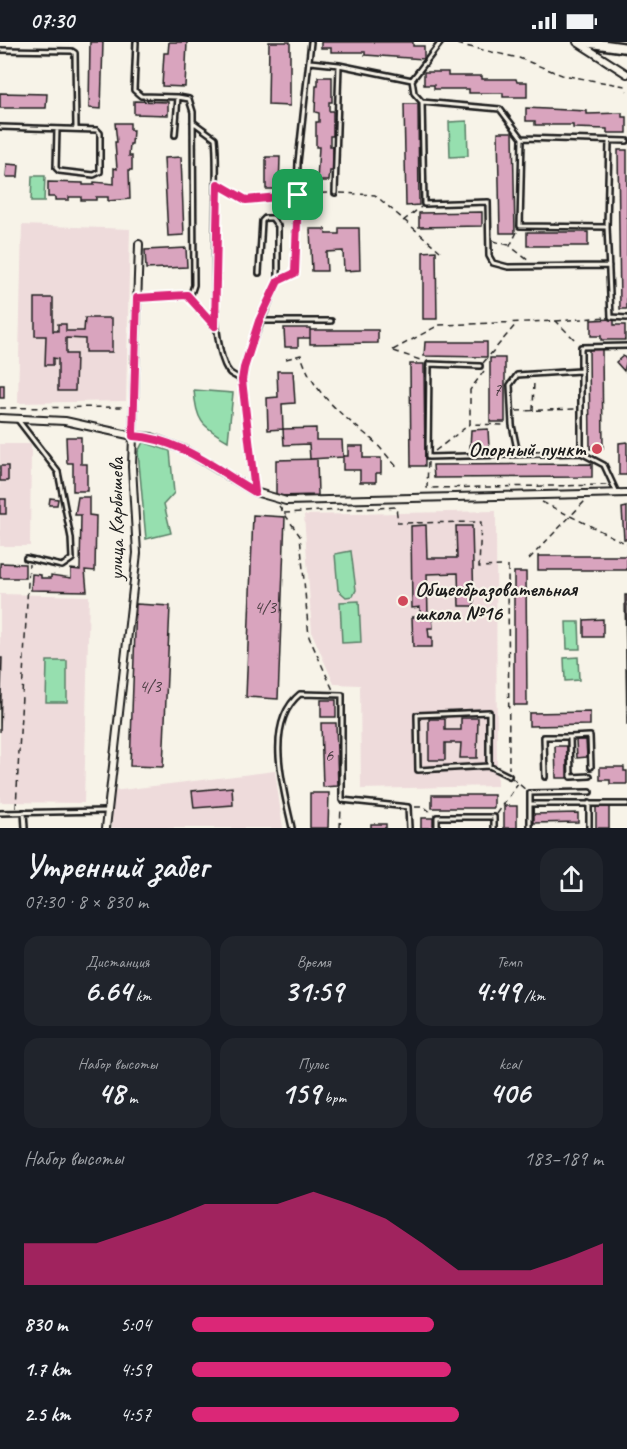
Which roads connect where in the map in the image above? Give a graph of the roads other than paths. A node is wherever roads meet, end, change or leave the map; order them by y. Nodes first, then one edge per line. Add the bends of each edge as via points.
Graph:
1 (136, 42) edge
2 (310, 42) edge
3 (441, 42) edge
4 (577, 42) edge
5 (584, 42) edge
6 (627, 48) edge
7 (0, 50) edge
8 (310, 62) junction
9 (339, 64) junction
10 (627, 74) edge
11 (412, 80) junction
12 (178, 97) junction
13 (423, 102) junction
14 (193, 122) junction
15 (0, 127) edge
16 (57, 129) junction
17 (76, 129) junction
18 (175, 135) dead end
19 (522, 138) junction
20 (609, 141) junction
21 (627, 141) edge
22 (335, 192) road end
23 (607, 227) junction
24 (139, 244) dead end
25 (609, 266) junction
26 (259, 273) dead end
27 (278, 281) junction
28 (187, 295) junction
29 (137, 298) junction
30 (627, 318) edge
31 (259, 321) junction
32 (332, 321) dead end
33 (215, 326) junction
34 (627, 346) edge
35 (480, 366) road end
36 (580, 371) junction
37 (242, 380) junction
38 (0, 418) edge
39 (18, 420) junction
40 (133, 436) junction
41 (580, 453) junction
42 (519, 455) junction
43 (255, 492) junction
44 (617, 493) junction
45 (627, 493) edge
46 (27, 558) road end
47 (570, 737) junction
48 (489, 766) junction
49 (591, 767) dead end
50 (509, 776) road end
51 (590, 776) dead end
52 (545, 777) dead end
53 (590, 792) dead end
54 (589, 803) junction
55 (530, 804) junction
56 (627, 804) edge
57 (106, 811) junction
58 (24, 812) junction
59 (0, 813) edge
60 (25, 828) edge
61 (106, 828) edge
62 (292, 828) edge
63 (409, 828) edge
64 (437, 828) edge
65 (494, 828) edge
66 (530, 828) edge
67 (589, 828) edge

1 - 12 lane via 134,90 141,96
2 - 8 lane
3 - 11 lane
4 - 10 street
5 - 6 main road
7 - 17 lane via 75,53
8 - 9 lane
8 - 27 lane via 298,162 295,273
9 - 11 lane
9 - 22 lane
11 - 13 lane via 414,93
12 - 14 lane via 189,99
12 - 18 lane
13 - 19 lane via 500,110
13 - 25 lane via 424,204 488,202 489,256 493,263
14 - 28 lane via 194,285
14 - 33 lane via 215,138
15 - 16 lane
16 - 17 lane
16 - 17 lane via 56,168 97,175 100,133
19 - 20 lane
19 - 23 lane via 520,226
20 - 21 lane
20 - 23 lane
23 - 25 lane
24 - 29 street, улица Карбышева
25 - 30 lane via 611,317
26 - 27 lane via 262,221 272,218 278,226
27 - 31 lane
28 - 29 lane
28 - 33 lane
29 - 40 street, улица Карбышева
31 - 32 lane
31 - 37 lane
33 - 37 lane via 229,372
34 - 36 lane via 581,347
35 - 42 lane via 429,364 428,457
36 - 41 lane
36 - 42 lane via 517,375 513,379 512,425
37 - 43 lane
38 - 39 street
39 - 40 street via 65,421
39 - 46 lane via 58,472 71,538 72,559 68,564
40 - 43 street via 151,437 185,450
40 - 57 street, улица Карбышева via 137,553
41 - 42 lane
41 - 44 lane via 604,465
43 - 44 street via 286,501
44 - 45 street
47 - 49 lane via 590,736
47 - 51 lane via 571,777
47 - 52 lane via 544,737
48 - 48 lane via 418,770 417,715 489,712
48 - 50 lane
53 - 55 lane via 530,793
54 - 55 lane
54 - 56 lane
54 - 67 lane
55 - 66 lane
57 - 58 lane
57 - 61 street, улица Карбышева
58 - 59 lane
58 - 60 lane
62 - 63 lane via 278,763 280,736 288,710 300,694 342,695 342,800 408,807
64 - 65 lane via 437,817 494,817

